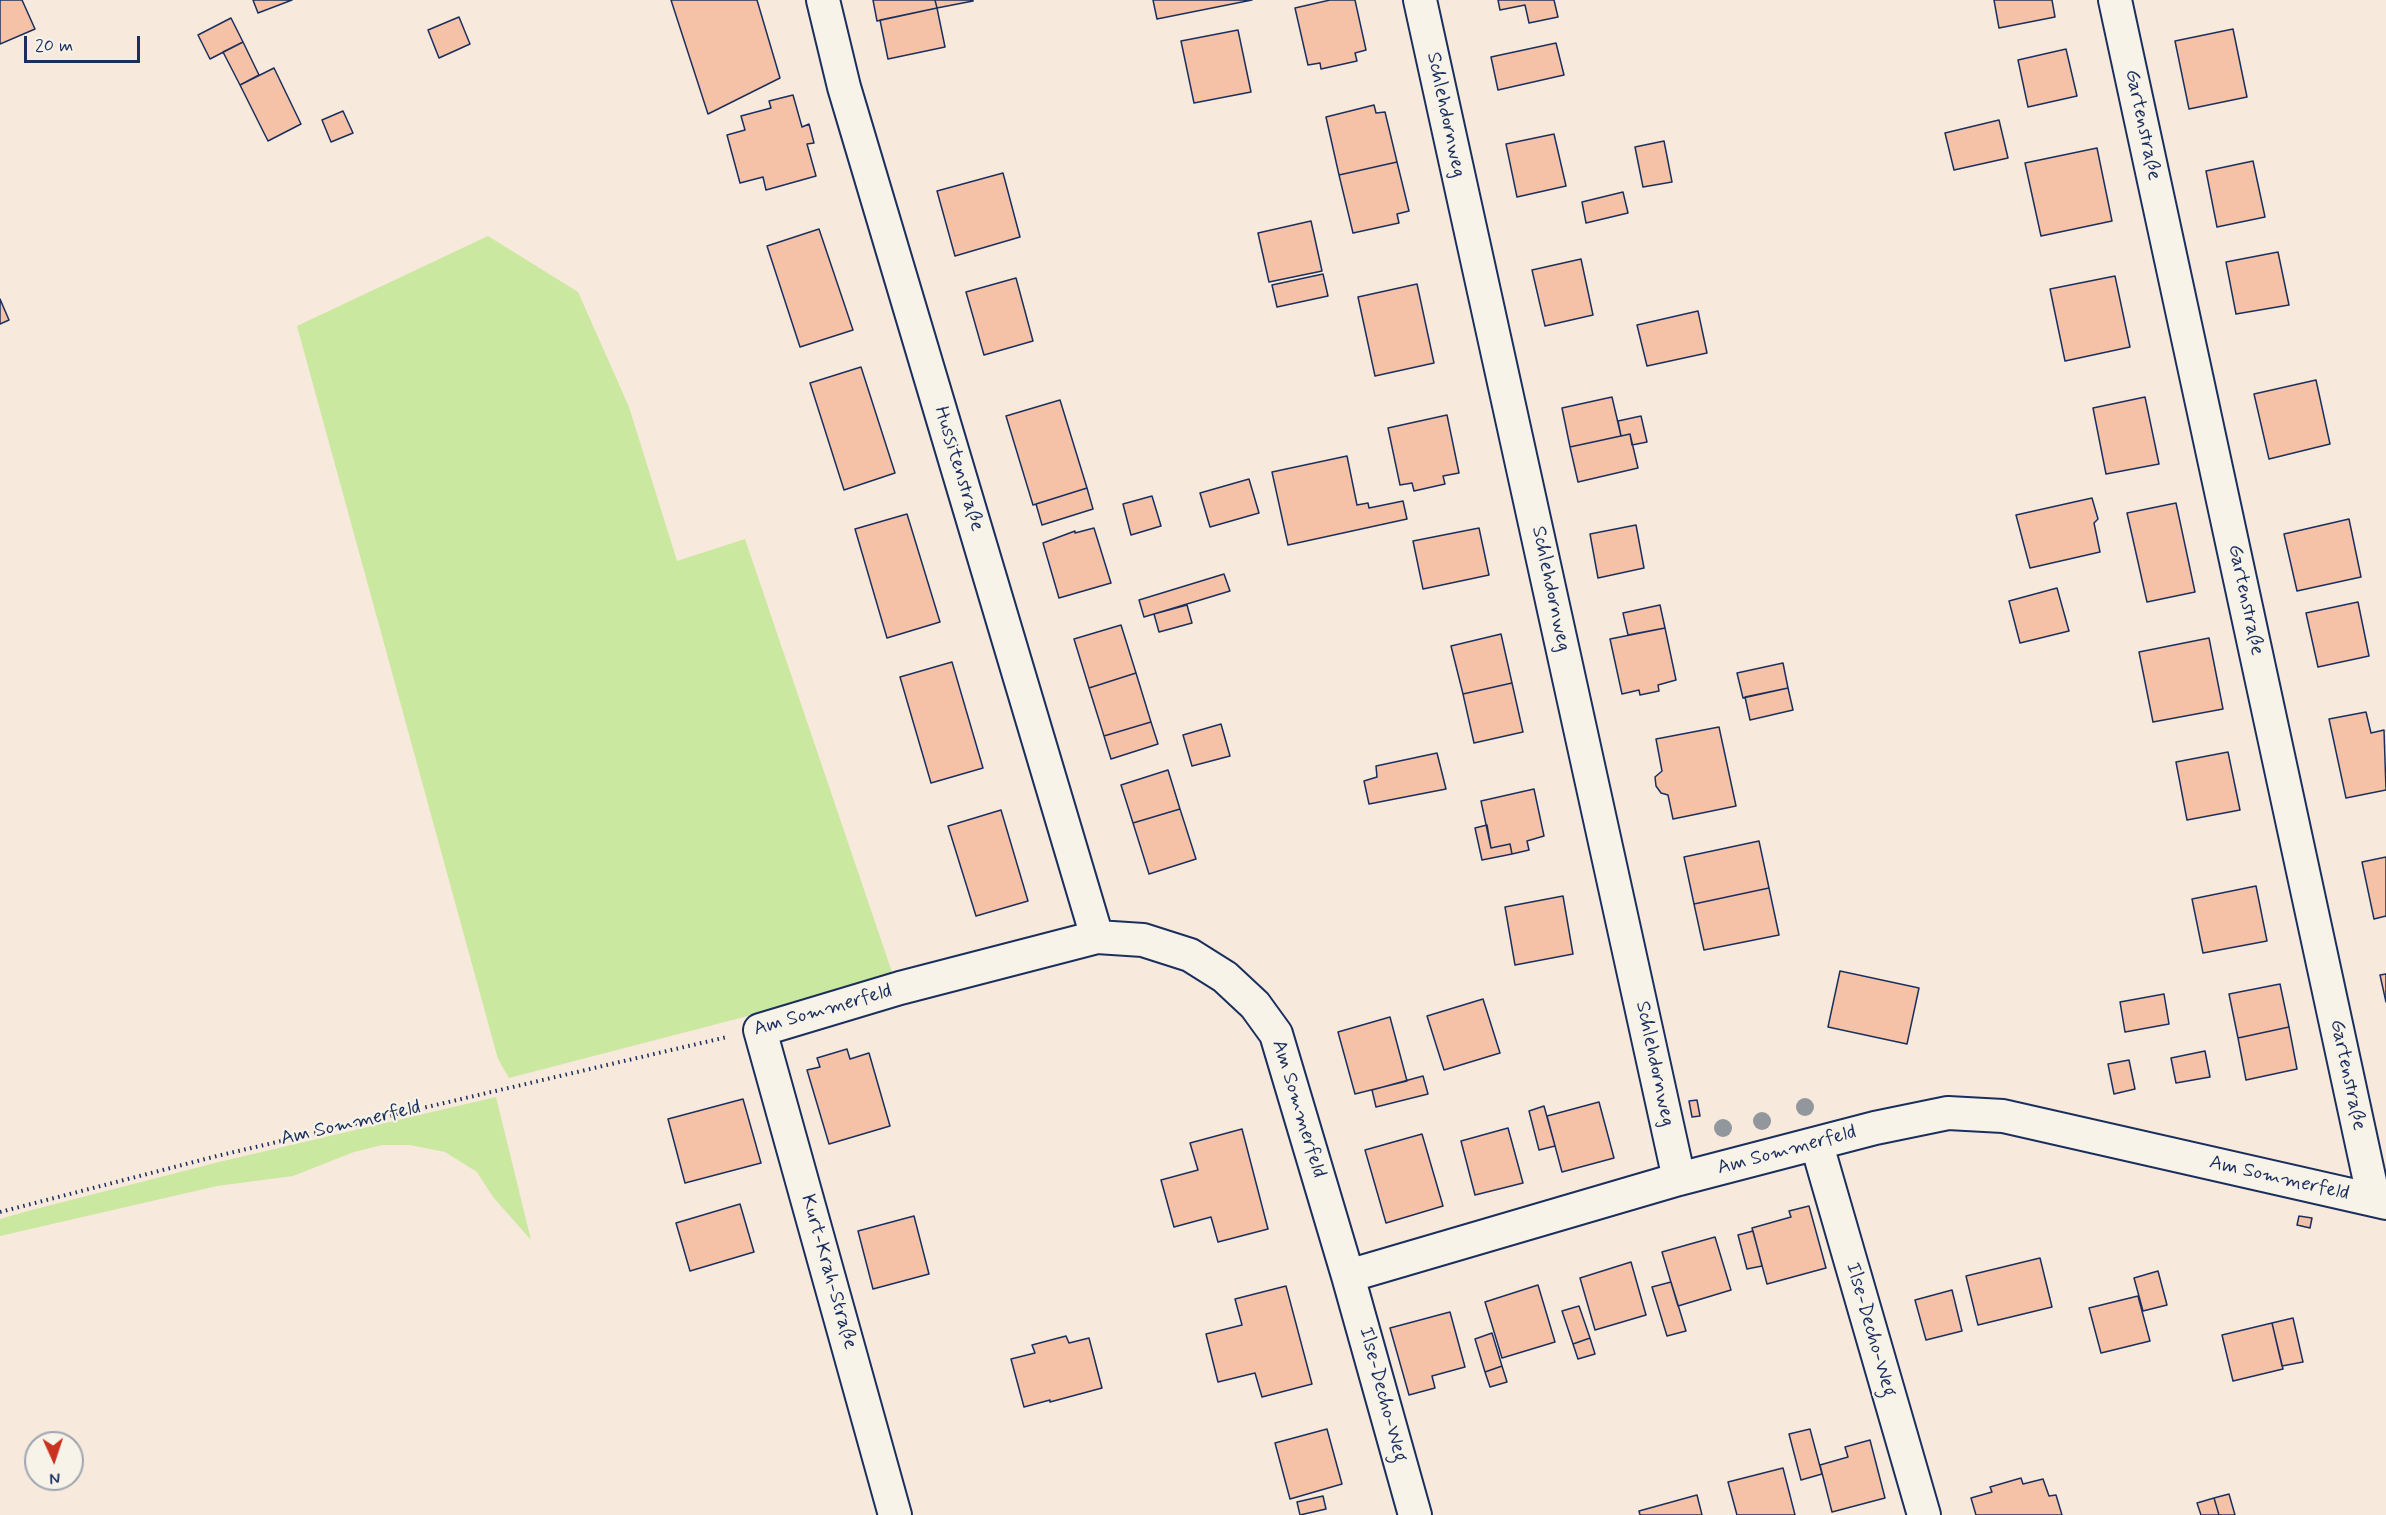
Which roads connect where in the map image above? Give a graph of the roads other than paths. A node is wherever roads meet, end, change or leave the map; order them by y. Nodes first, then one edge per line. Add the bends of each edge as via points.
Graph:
1 (823, 0) edge
2 (1420, 0) edge
3 (2115, 0) edge
4 (1097, 937) junction
5 (760, 1030) joint
6 (1817, 1145) junction
7 (1679, 1179) junction
8 (2380, 1202) edge
9 (1348, 1276) junction
10 (896, 1515) edge
11 (1415, 1515) edge
12 (1924, 1515) edge

1 - 4 street, Hussitenstraße via 844,87
2 - 7 street, Schlehdornweg
3 - 8 street, Gartenstraße
4 - 5 street, Am Sommerfeld via 900,988
4 - 9 street, Am Sommerfeld via 1143,940 1190,955 1225,976 1255,1005 1276,1034
5 - 10 street, Kurt-Krah-Straße
6 - 7 street, Am Sommerfeld
6 - 8 street, Am Sommerfeld via 1948,1113 2003,1116
6 - 12 street, Ilse-Decho-Weg
7 - 9 street, Am Sommerfeld
9 - 11 street, Ilse-Decho-Weg

